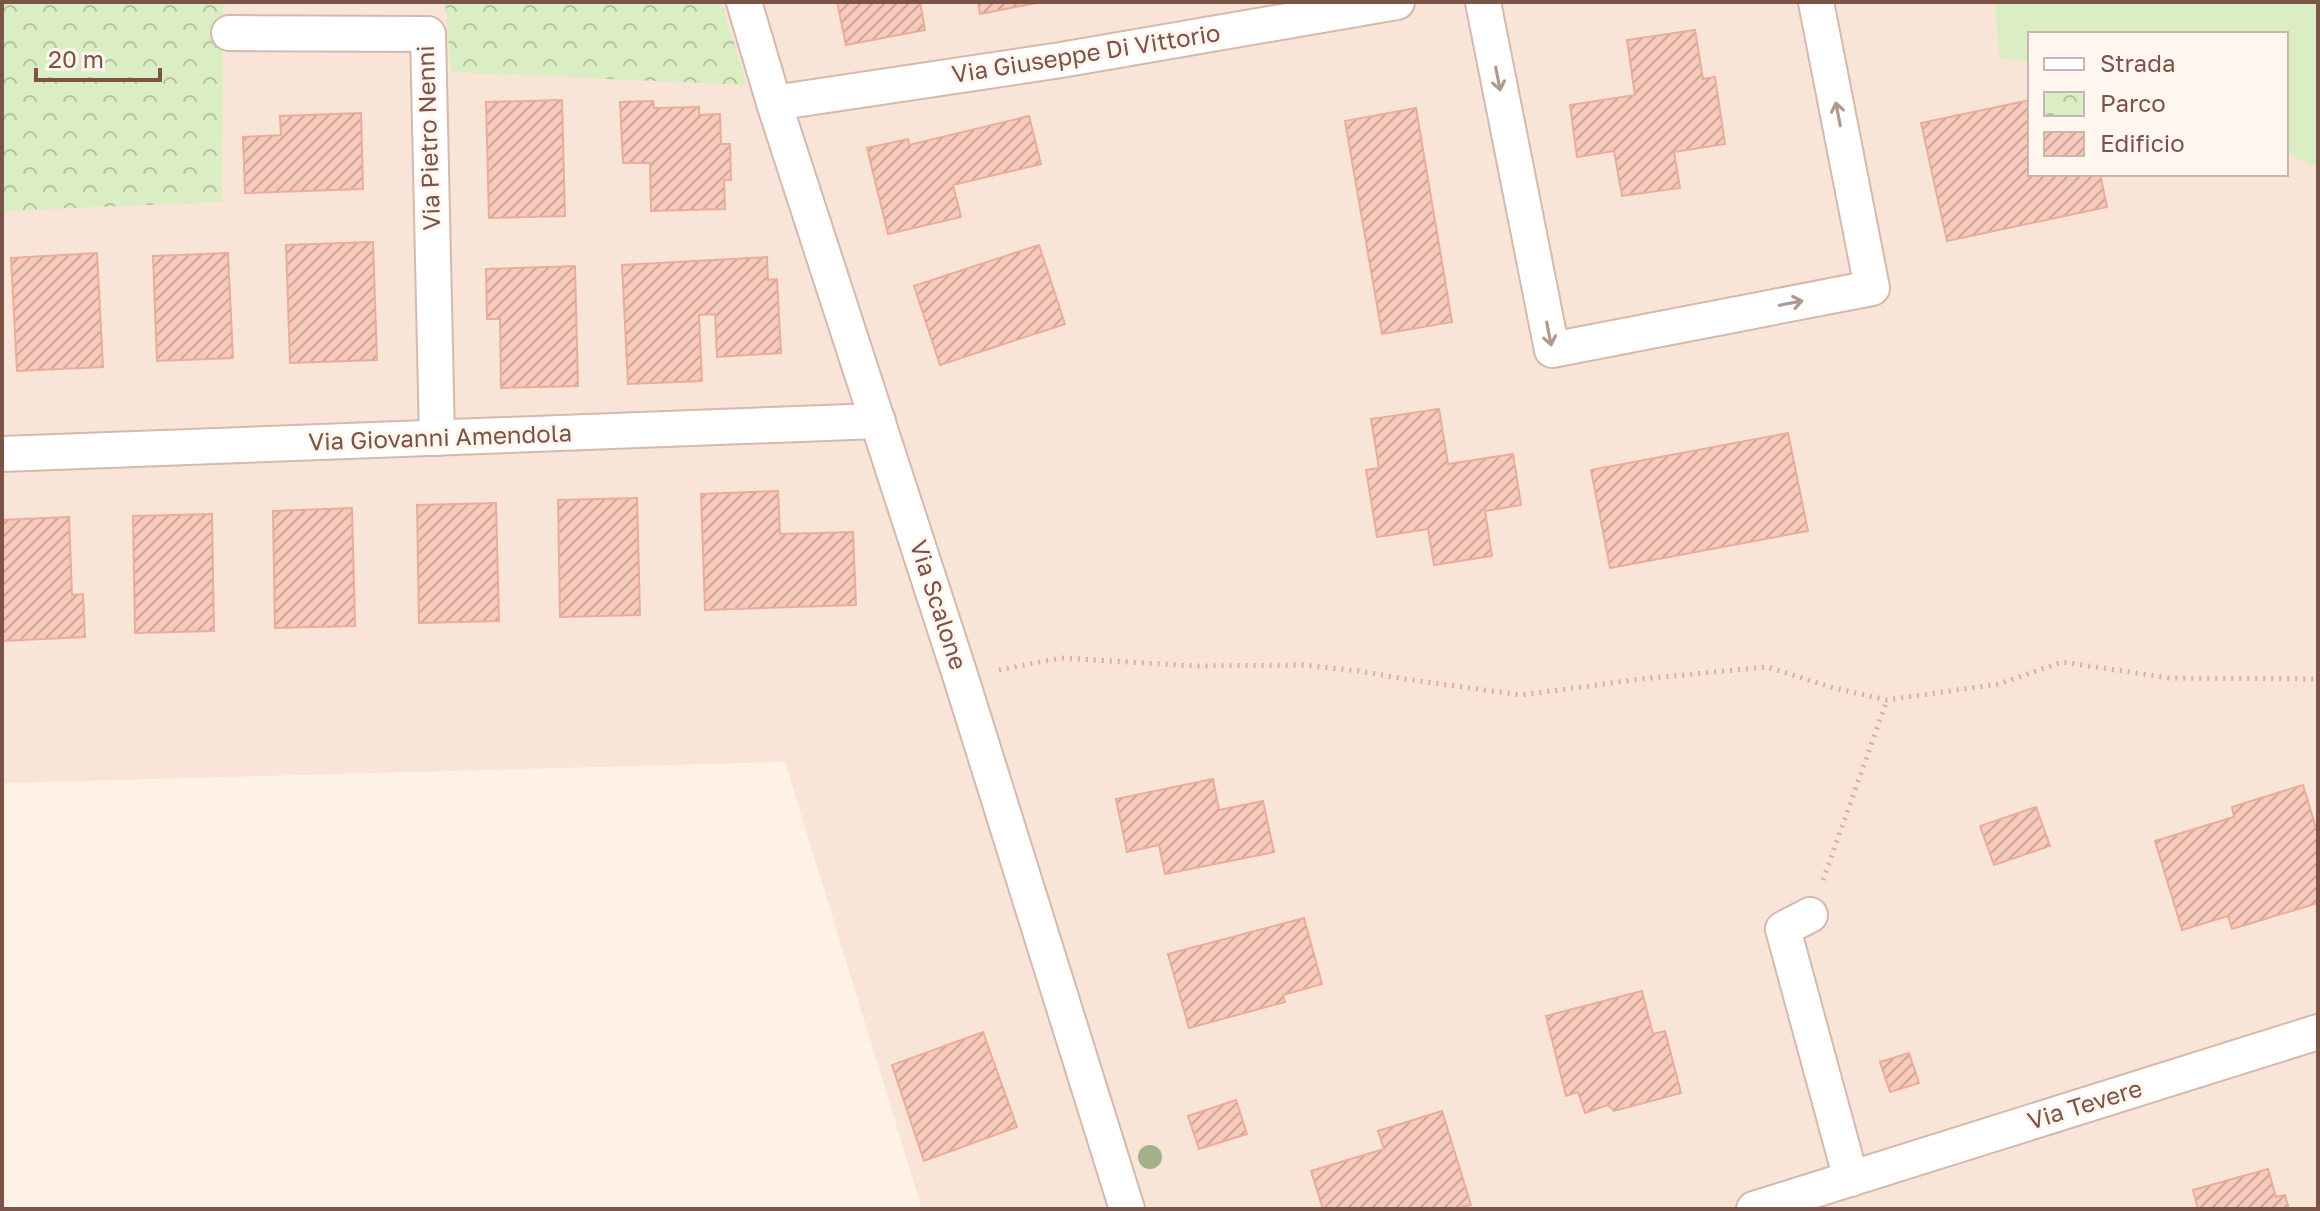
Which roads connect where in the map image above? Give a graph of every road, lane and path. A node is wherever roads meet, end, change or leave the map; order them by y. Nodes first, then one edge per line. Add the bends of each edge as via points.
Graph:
1 (744, 2) edge
2 (1397, 2) edge
3 (1483, 2) edge
4 (1816, 2) edge
5 (229, 33) dead end
6 (774, 103) junction
7 (878, 421) junction
8 (437, 438) junction
9 (2, 454) edge
10 (961, 678) junction
11 (2318, 679) edge
12 (1887, 700) junction
13 (1796, 922) joint
14 (2318, 1032) edge
15 (1851, 1179) junction
16 (1127, 1209) edge
17 (1754, 1209) edge

1 - 6 street, Via Scalone
2 - 6 street, Via Giuseppe Di Vittorio
3 -> 4 street via 1552,350 1872,288
5 - 8 street, Via Pietro Nenni via 428,34
6 - 7 street, Via Scalone
7 - 8 street, Via Giovanni Amendola
7 - 10 street, Via Scalone
8 - 9 street, Via Giovanni Amendola
10 - 12 path via 1061,658 1196,666 1302,665 1521,695 1767,667
10 - 16 street, Via Scalone
11 - 12 path via 2169,678 2062,662 1999,684
12 - 13 path
13 - 15 street
14 - 15 street, Via Tevere
15 - 17 street, Via Tevere

